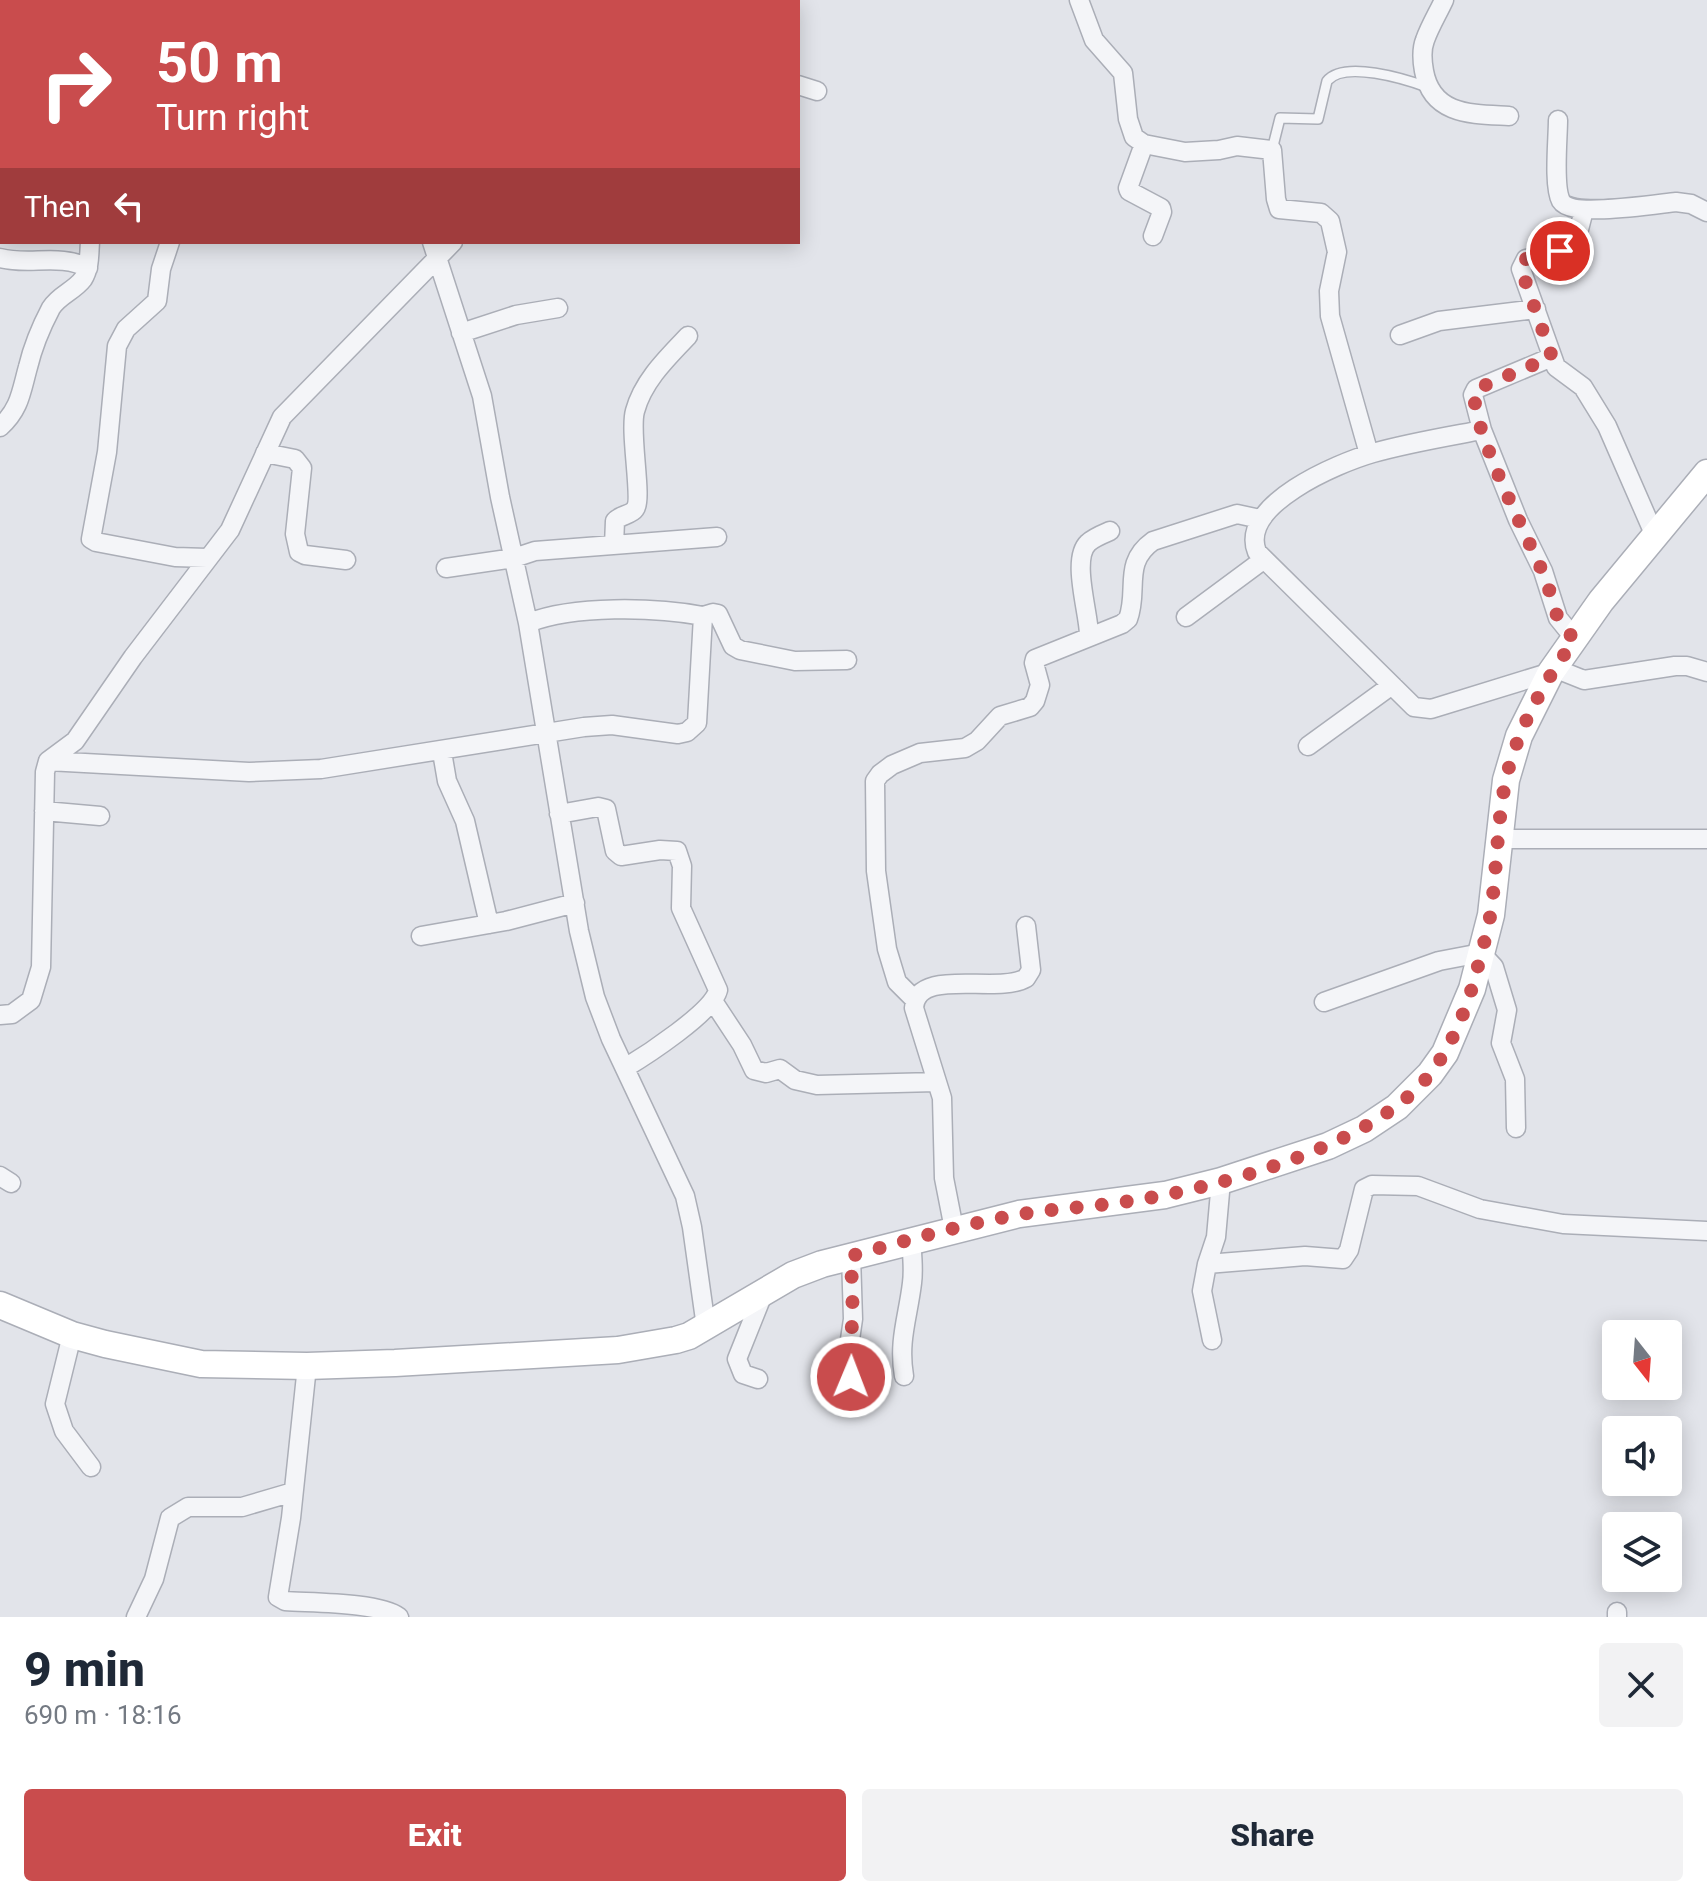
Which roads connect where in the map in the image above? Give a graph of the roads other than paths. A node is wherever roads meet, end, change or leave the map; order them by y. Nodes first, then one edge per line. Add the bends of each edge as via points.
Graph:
1 (1079, 0) edge
2 (1444, 0) edge
3 (800, 86) edge
4 (1427, 87) junction
5 (817, 91) dead end
6 (1509, 116) dead end
7 (1558, 120) dead end
8 (1144, 144) junction
9 (1272, 150) junction
10 (1584, 210) junction
11 (1707, 212) edge
12 (1153, 236) dead end
13 (90, 244) edge
14 (169, 244) edge
15 (435, 249) edge
16 (0, 258) edge
17 (88, 268) junction
18 (558, 308) dead end
19 (1536, 309) junction
20 (461, 333) junction
21 (1400, 335) dead end
22 (688, 336) dead end
23 (1552, 357) junction
24 (0, 427) edge
25 (1482, 430) junction
26 (265, 453) junction
27 (1369, 454) junction
28 (1707, 473) edge
29 (1260, 519) junction
30 (1110, 531) dead end
31 (1655, 536) junction
32 (717, 537) dead end
33 (614, 545) junction
34 (207, 558) junction
35 (514, 558) junction
36 (346, 560) dead end
37 (1263, 560) junction
38 (446, 568) dead end
39 (703, 616) junction
40 (1186, 617) dead end
41 (528, 623) junction
42 (1089, 635) junction
43 (1575, 639) junction
44 (847, 660) dead end
45 (1552, 670) junction
46 (1707, 672) edge
47 (1392, 685) junction
48 (545, 733) junction
49 (1308, 746) dead end
50 (442, 752) junction
51 (48, 761) junction
52 (44, 811) junction
53 (559, 814) junction
54 (100, 816) dead end
55 (1499, 839) junction
56 (1707, 839) edge
57 (575, 903) junction
58 (489, 924) junction
59 (1026, 926) dead end
60 (421, 936) dead end
61 (1481, 953) junction
62 (914, 999) junction
63 (713, 1001) junction
64 (1324, 1002) dead end
65 (0, 1015) edge
66 (625, 1068) junction
67 (936, 1082) junction
68 (1516, 1128) dead end
69 (1221, 1181) junction
70 (954, 1229) junction
71 (1707, 1231) edge
72 (911, 1239) junction
73 (851, 1256) junction
74 (1207, 1264) junction
75 (763, 1294) junction
76 (0, 1305) edge
77 (706, 1327) junction
78 (72, 1335) junction
79 (1212, 1340) dead end
80 (307, 1366) junction
81 (904, 1376) dead end
82 (851, 1377) dead end
83 (758, 1379) dead end
84 (91, 1467) dead end
85 (293, 1492) junction
86 (136, 1617) edge
87 (399, 1617) edge

1 - 8 street via 1094,40 1123,73 1128,119 1134,137
2 - 4 street via 1422,52
3 - 5 street
4 - 6 street via 1439,101 1462,112
4 - 9 lane via 1391,75 1331,76 1320,116 1280,118
7 - 10 street via 1560,200 1566,207
8 - 9 street via 1185,152 1237,146
8 - 12 street via 1128,188 1161,208
9 - 27 street via 1279,209 1321,213 1330,221 1337,252 1330,316
10 - 11 street via 1676,202
10 - 19 street via 1576,241 1522,263
13 - 17 street
14 - 34 street via 157,301 126,329 117,346 107,452 91,535 96,542
15 - 20 street
15 - 26 street via 296,400
16 - 17 street via 74,261
17 - 24 street via 53,306 34,346 21,401
18 - 20 street
19 - 21 street via 1439,321
19 - 23 street
20 - 35 street via 482,396
22 - 33 street via 659,366 635,411 632,439 639,500 633,511 615,521
23 - 25 street via 1476,389
23 - 31 street via 1556,367 1583,387 1607,426
25 - 27 street
25 - 43 street via 1558,618
26 - 34 street via 236,519
26 - 36 street via 295,459 302,468 295,534 299,552
27 - 29 street via 1296,488
28 - 31 street
29 - 37 street via 1253,544
29 - 42 street via 1237,514 1142,548 1128,619
30 - 42 street via 1082,550
31 - 43 street
32 - 33 street
33 - 35 street via 535,551
34 - 51 street via 75,741
35 - 38 street
35 - 41 street
37 - 40 street
37 - 47 street
39 - 41 street via 581,612 550,614
39 - 44 street via 718,614 740,650 795,661
39 - 48 street via 693,728 678,734 612,725
41 - 48 street
42 - 62 street via 1035,659 1040,685 1030,707 1000,716 965,748 920,753 892,765 875,781 876,871 887,949 897,982
43 - 45 street
45 - 46 street via 1584,680 1675,666
45 - 47 street via 1431,709 1414,707
45 - 55 street via 1519,736 1506,780
47 - 49 street
48 - 50 street
48 - 53 street
50 - 51 street via 344,767 249,772
50 - 58 street
51 - 52 street
52 - 54 street
52 - 65 street via 41,967 31,1000 12,1014
53 - 57 street
53 - 63 street via 606,809 615,851 621,856 677,851 681,908 718,990
55 - 56 street
55 - 61 street
57 - 58 street
57 - 66 street via 595,997
58 - 60 street
59 - 62 street via 1031,970 1026,978 1008,984 935,984
61 - 64 street via 1439,961
61 - 68 street via 1494,967 1507,1010 1501,1043 1515,1079
61 - 69 street via 1445,1053 1397,1107 1328,1146
62 - 67 street
63 - 66 street via 655,1051
63 - 67 street via 754,1070 780,1069 795,1080 817,1085
66 - 77 street via 685,1196
67 - 70 street via 944,1105 944,1178
69 - 70 street
69 - 74 street via 1216,1237
70 - 72 street
71 - 74 street via 1563,1224 1480,1209 1418,1186 1372,1185 1364,1189 1343,1259 1305,1256
72 - 73 street
72 - 81 street via 912,1286 902,1334
73 - 75 street via 793,1275
73 - 82 street
74 - 79 street via 1202,1291
75 - 77 street
75 - 83 street via 737,1359 743,1374
76 - 78 street
77 - 80 street via 676,1340 618,1350
78 - 80 street via 201,1364
78 - 84 street via 55,1404 64,1431
80 - 85 street
85 - 86 street via 242,1507 188,1507 170,1518 154,1579
85 - 87 street via 278,1597 356,1605

